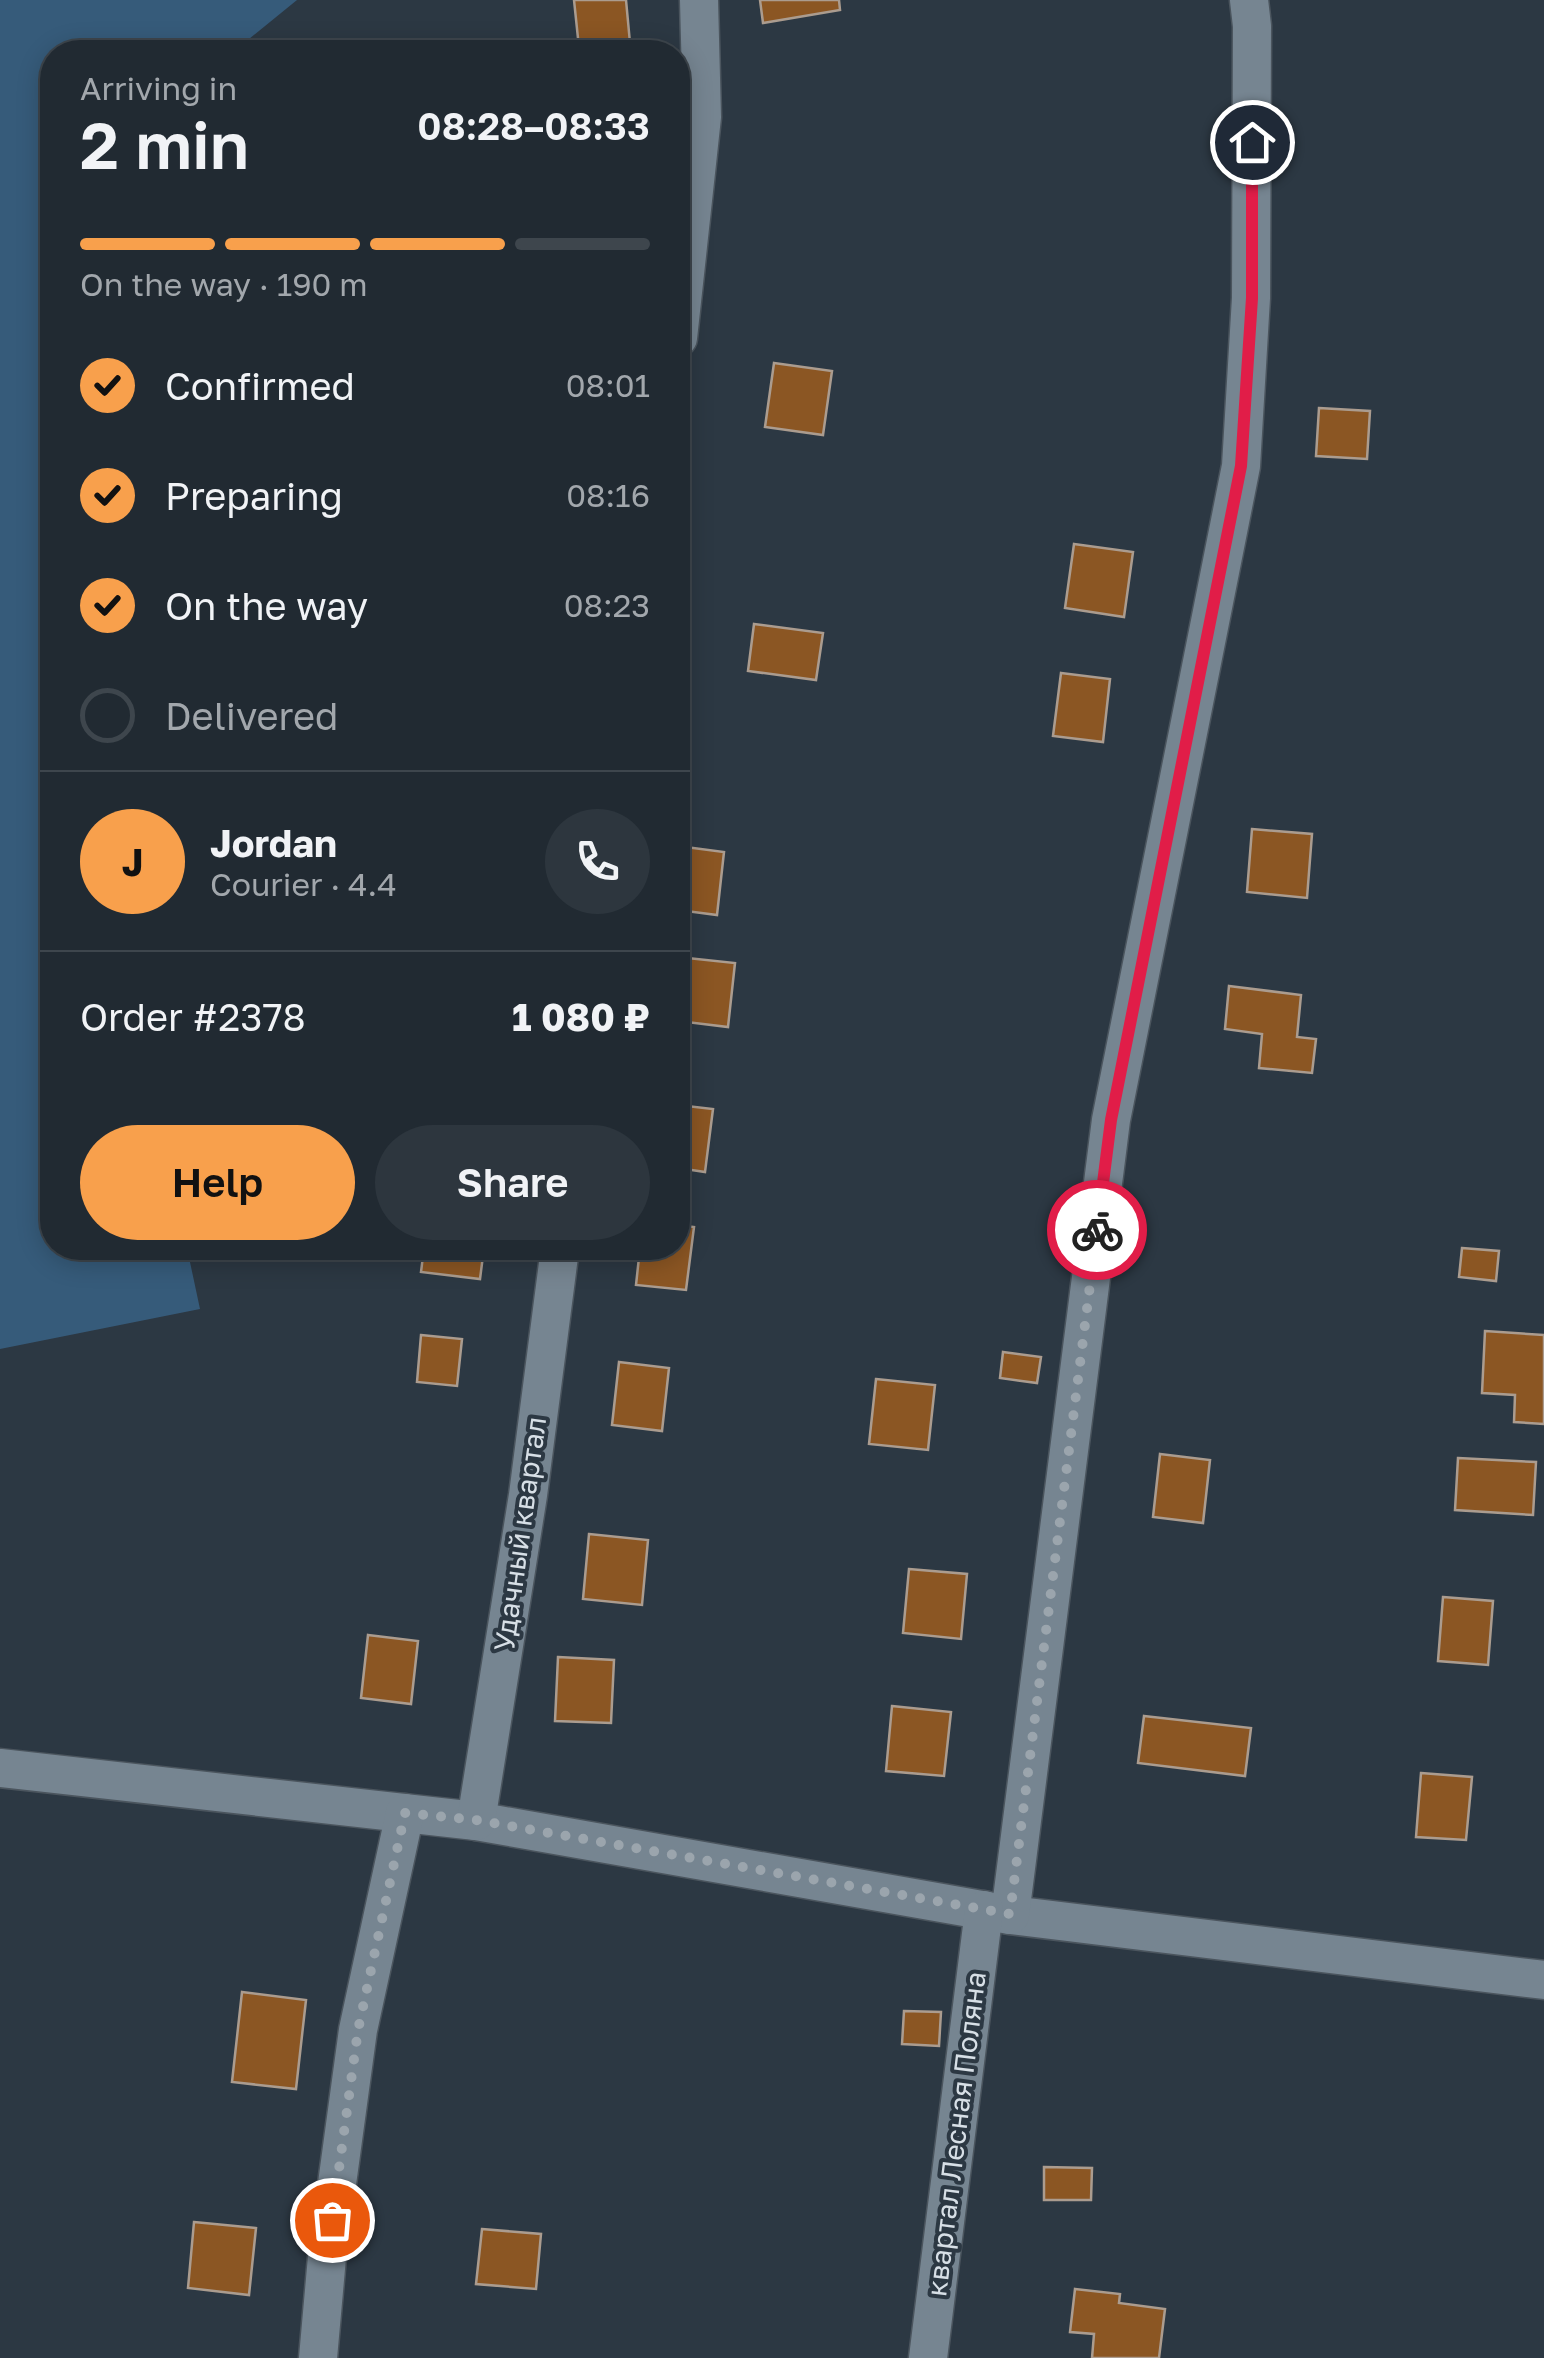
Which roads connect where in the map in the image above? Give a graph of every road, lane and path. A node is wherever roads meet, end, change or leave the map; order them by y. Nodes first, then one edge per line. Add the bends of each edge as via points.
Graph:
1 (699, 0) edge
2 (1249, 0) edge
3 (690, 227) edge
4 (558, 1260) edge
5 (0, 1768) edge
6 (405, 1813) junction
7 (476, 1820) junction
8 (997, 1912) junction
9 (1544, 1980) edge
10 (318, 2358) edge
11 (928, 2358) edge

1 - 3 street via 702,116
2 - 8 street via 1252,298 1241,466 1111,1120
4 - 7 street, Удачный квартал
5 - 6 street
6 - 7 street
6 - 10 street via 358,2030
7 - 8 street
8 - 9 street
8 - 11 street, квартал Лесная Поляна

